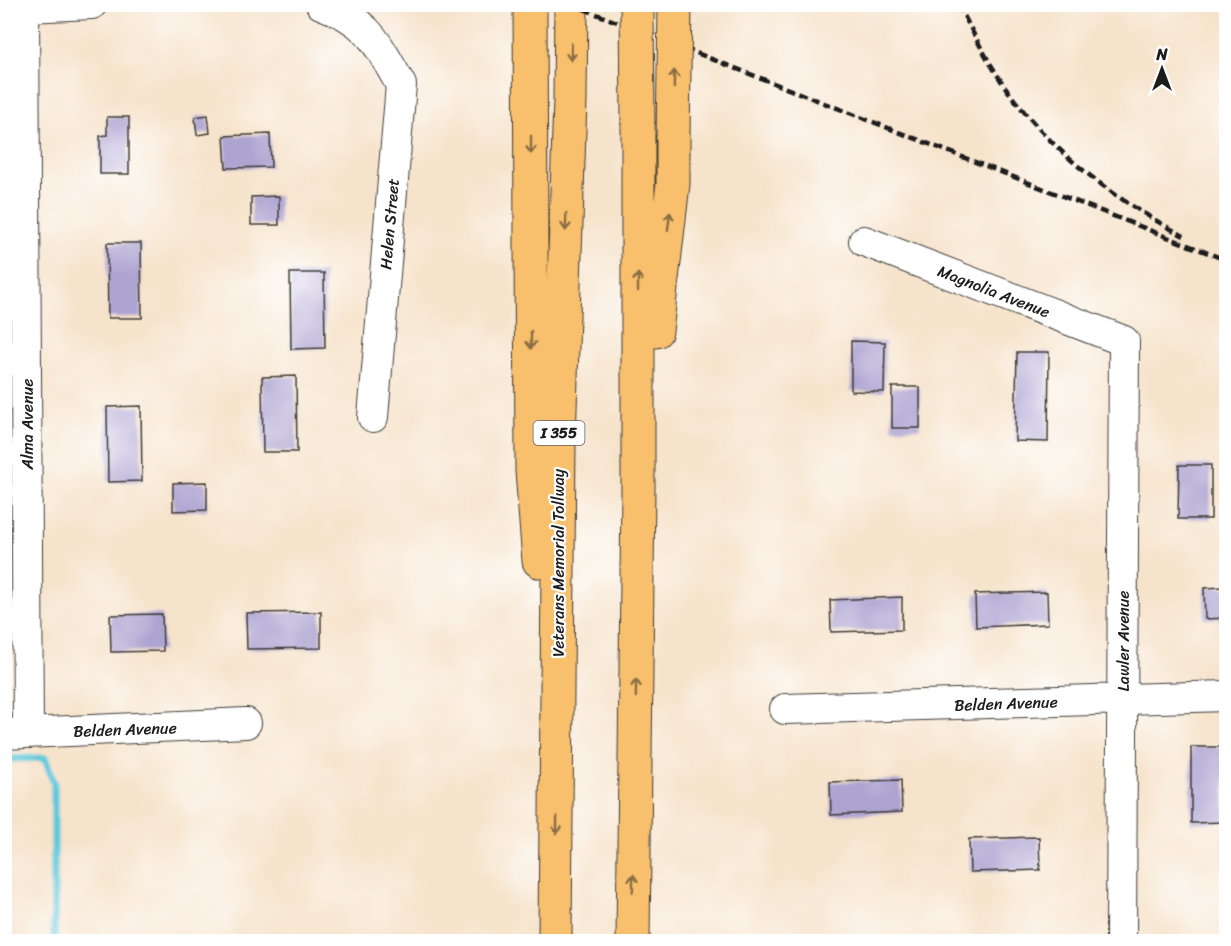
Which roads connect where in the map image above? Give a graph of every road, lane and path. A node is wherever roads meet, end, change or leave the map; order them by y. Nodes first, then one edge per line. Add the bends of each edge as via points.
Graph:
1 (92, 4) edge
2 (321, 4) edge
3 (530, 4) edge
4 (571, 4) edge
5 (637, 4) edge
6 (675, 4) edge
7 (14, 8) edge
8 (864, 242) dead end
9 (1124, 341) joint
10 (373, 417) dead end
11 (638, 488) junction
12 (1227, 696) edge
13 (1122, 699) junction
14 (785, 709) dead end
15 (246, 723) dead end
16 (16, 733) edge
17 (557, 766) junction
18 (555, 942) edge
19 (633, 942) edge
20 (1121, 942) edge

1 - 7 street
2 - 10 street, Helen Street via 338,10 374,37 401,85
3 -> 17 highway via 532,471
4 -> 17 highway, Veterans Memorial Tollway / I 355 via 559,440
11 -> 5 highway, bridge
11 -> 6 highway, bridge via 673,184
7 - 16 street, Alma Avenue
8 - 9 street, Magnolia Avenue
9 - 13 street, Lawler Avenue
19 -> 11 highway
12 - 13 street, Belden Avenue
13 - 14 street, Belden Avenue
13 - 20 street, Lawler Avenue
15 - 16 street, Belden Avenue
17 -> 18 highway, Veterans Memorial Tollway / I 355

